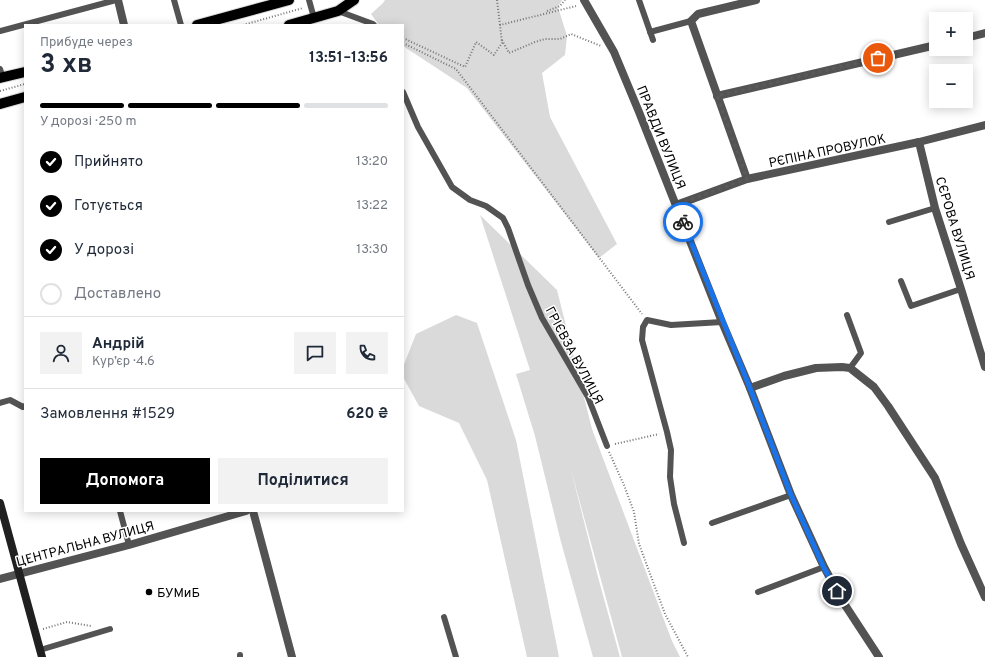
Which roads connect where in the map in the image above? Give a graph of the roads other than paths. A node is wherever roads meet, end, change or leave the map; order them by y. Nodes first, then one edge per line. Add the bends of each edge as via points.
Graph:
1 (117, 0) edge
2 (174, 0) edge
3 (289, 0) edge
4 (354, 0) edge
5 (640, 0) edge
6 (756, 0) edge
7 (585, 2) edge
8 (310, 3) edge
9 (338, 11) junction
10 (314, 18) junction
11 (691, 21) junction
12 (26, 24) edge
13 (124, 24) edge
14 (181, 24) edge
15 (201, 24) edge
16 (293, 24) edge
17 (373, 24) edge
18 (24, 25) edge
19 (0, 31) edge
20 (650, 32) junction
21 (985, 33) edge
22 (973, 36) edge
23 (653, 40) dead end
24 (929, 47) edge
25 (24, 72) edge
26 (1, 75) edge
27 (404, 94) edge
28 (717, 96) junction
29 (24, 97) edge
30 (4, 103) edge
31 (985, 125) edge
32 (919, 142) junction
33 (747, 179) junction
34 (676, 205) junction
35 (935, 208) junction
36 (889, 222) dead end
37 (901, 281) dead end
38 (961, 289) junction
39 (847, 315) dead end
40 (722, 322) junction
41 (985, 367) edge
42 (850, 368) junction
43 (750, 388) junction
44 (0, 403) edge
45 (24, 406) edge
46 (607, 446) road end
47 (791, 495) junction
48 (0, 503) edge
49 (120, 512) edge
50 (242, 512) edge
51 (253, 512) edge
52 (712, 524) dead end
53 (684, 543) dead end
54 (129, 544) junction
55 (824, 568) junction
56 (19, 573) junction
57 (0, 578) edge
58 (758, 592) dead end
59 (985, 597) edge
60 (444, 617) dead end
61 (110, 629) road end
62 (41, 653) edge
63 (292, 657) edge
64 (456, 657) edge
65 (879, 657) edge

1 - 12 lane
1 - 13 street
2 - 14 lane
3 - 15 main road
4 - 9 main road
5 - 20 lane
6 - 11 street via 698,14
7 - 34 street, ПРАВДИ ВУЛИЦЯ via 614,52
8 - 10 lane
9 - 10 main road
9 - 17 lane
10 - 16 main road
11 - 20 lane
11 - 28 street
18 - 19 lane
20 - 23 lane
21 - 22 street
24 - 28 street
25 - 26 main road
27 - 46 lane, ГРІЄВЗА ВУЛИЦЯ via 418,128 452,187 503,218 542,318 588,397
28 - 33 street
29 - 30 main road
31 - 32 street, РЄПІНА ПРОВУЛОК
32 - 33 street, РЄПІНА ПРОВУЛОК
32 - 35 street, СЄРОВА ВУЛИЦЯ
33 - 34 street, РЄПІНА ПРОВУЛОК
34 - 40 street, ПРАВДИ ВУЛИЦЯ
35 - 36 lane
35 - 38 street, СЄРОВА ВУЛИЦЯ
37 - 38 lane via 911,306
38 - 41 street, СЄРОВА ВУЛИЦЯ
39 - 42 lane via 861,353
40 - 43 street, ПРАВДИ ВУЛИЦЯ
40 - 53 lane via 671,325 647,320 643,327 642,340 671,450 670,477
42 - 43 street via 816,368
42 - 59 street via 874,387 935,478
43 - 47 street, ПРАВДИ ВУЛИЦЯ
44 - 45 lane via 10,400
47 - 52 lane
47 - 55 street, ПРАВДИ ВУЛИЦЯ
48 - 56 main road
49 - 54 lane
50 - 54 street, ЦЕНТРАЛЬНА ВУЛИЦЯ
51 - 63 street
54 - 56 street, ЦЕНТРАЛЬНА ВУЛИЦЯ
55 - 58 lane
55 - 65 street, ПРАВДИ ВУЛИЦЯ
56 - 57 street, ЦЕНТРАЛЬНА ВУЛИЦЯ
56 - 62 main road
60 - 64 lane
61 - 62 lane

